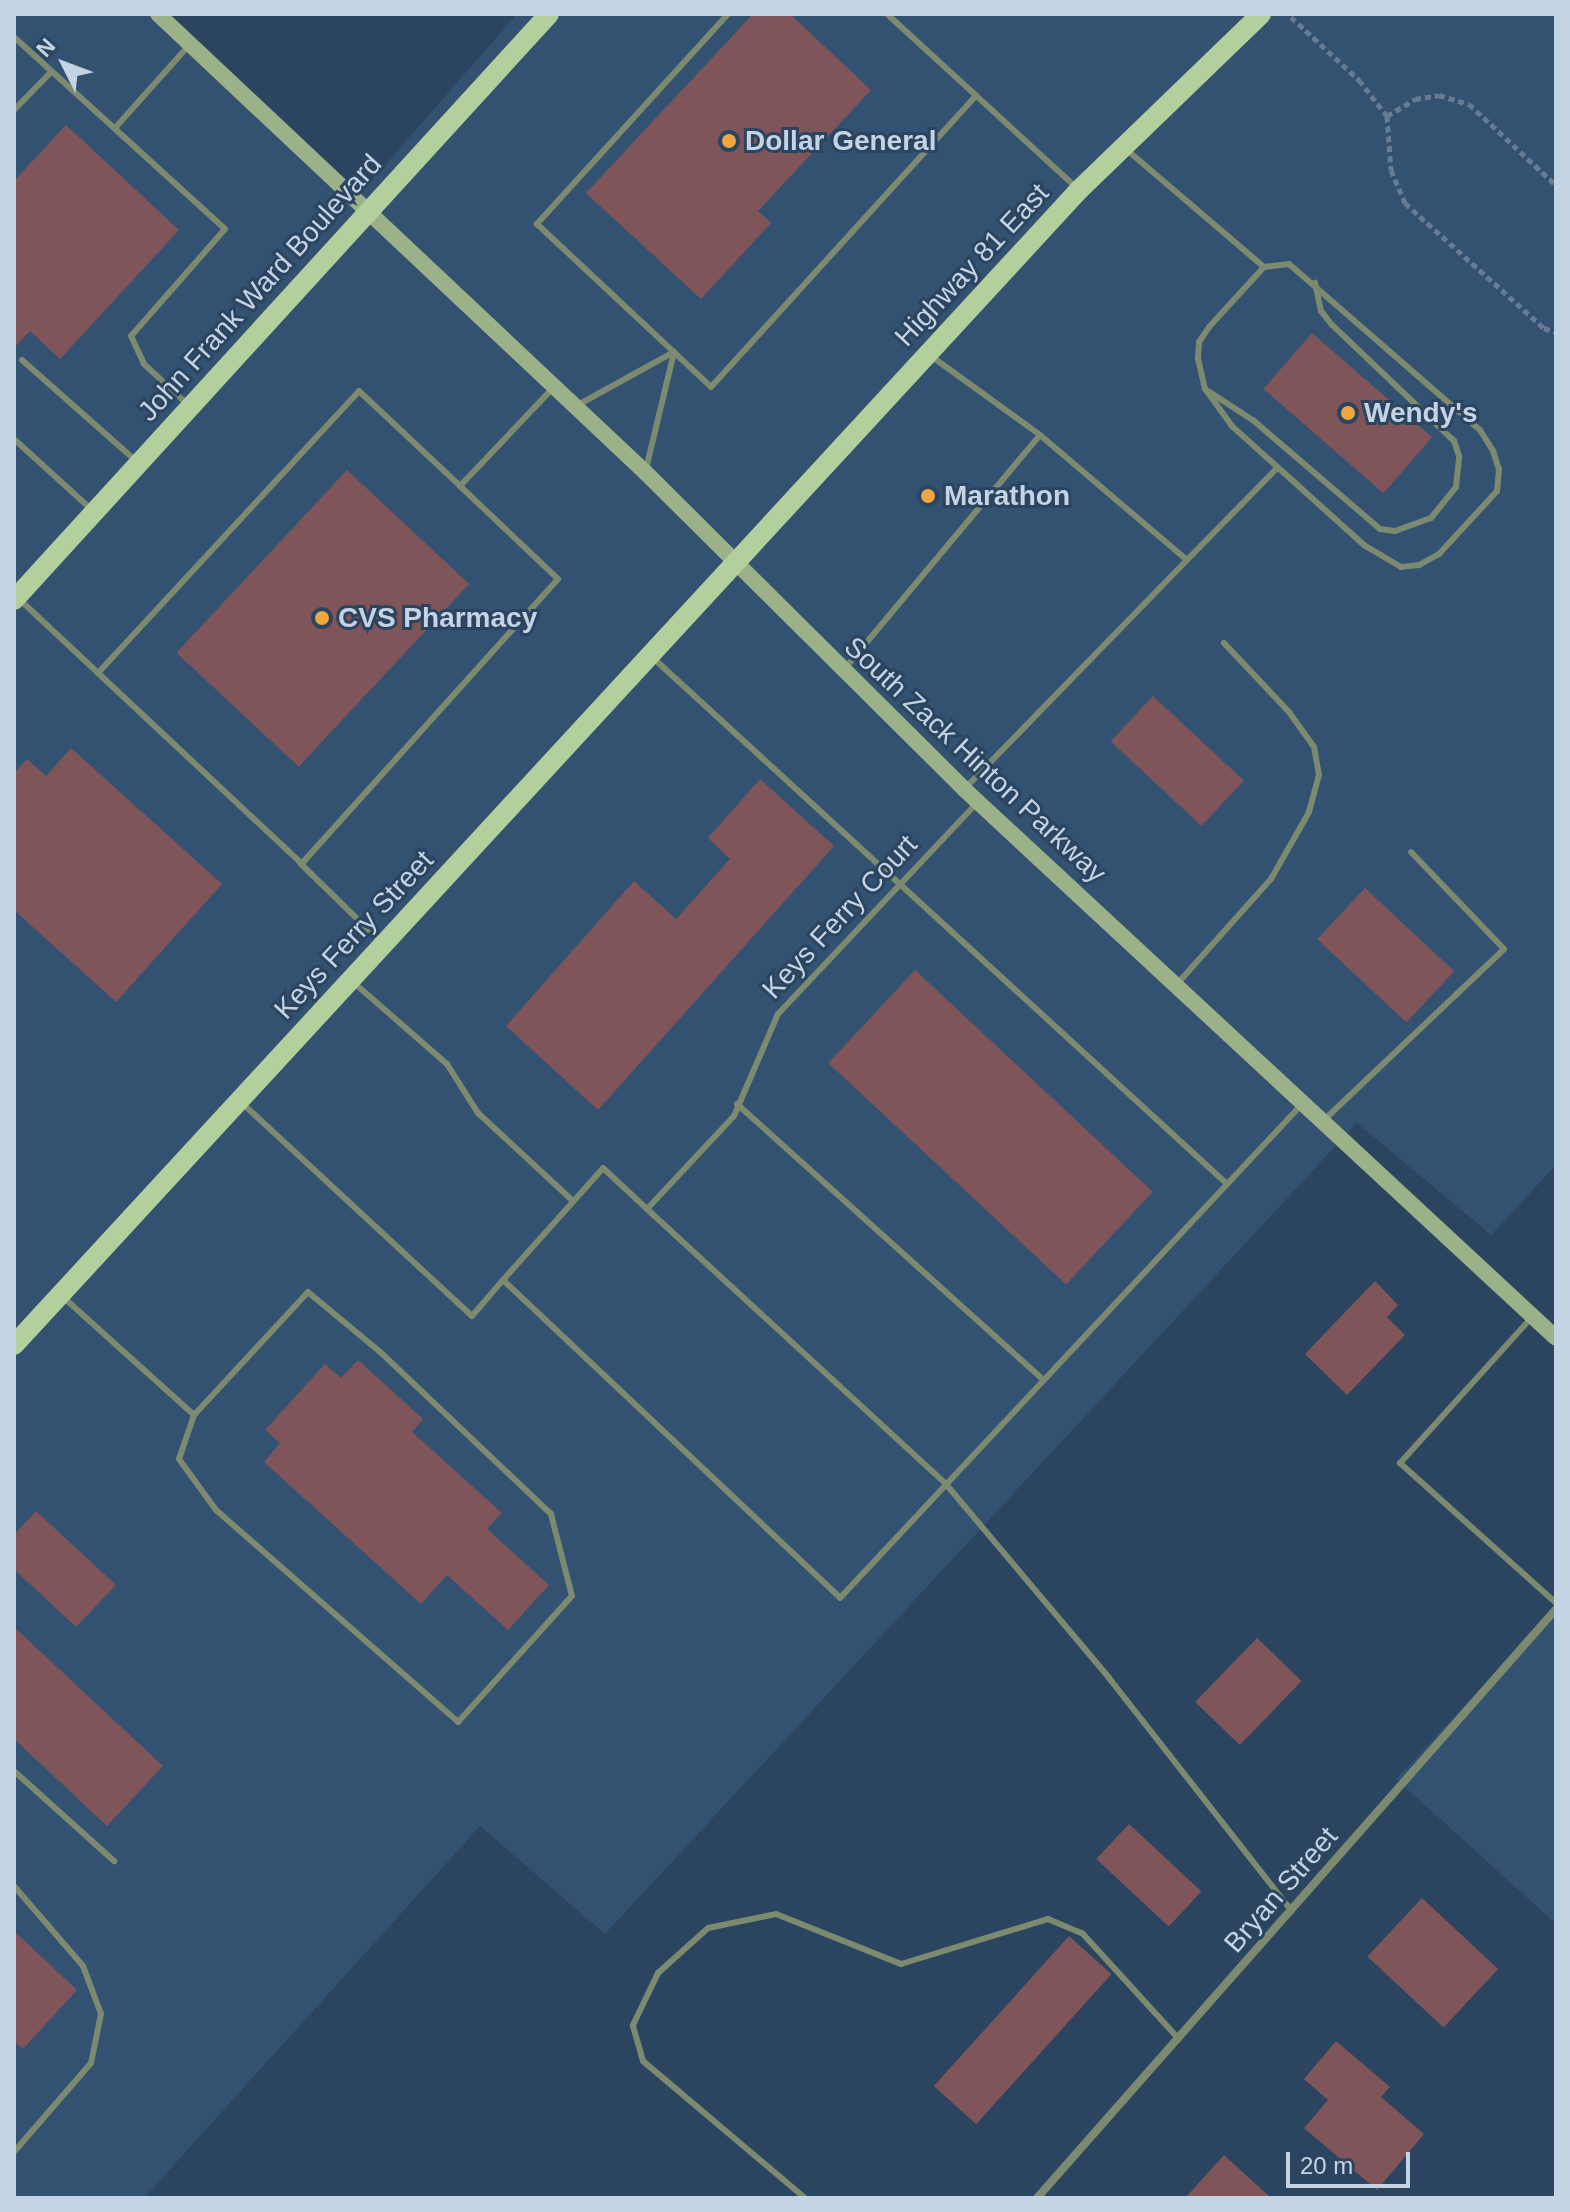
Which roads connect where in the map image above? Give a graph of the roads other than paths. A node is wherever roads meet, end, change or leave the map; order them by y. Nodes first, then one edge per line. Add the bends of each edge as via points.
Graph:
1 (158, 14) edge
2 (549, 14) edge
3 (728, 14) edge
4 (887, 14) edge
5 (1261, 14) edge
6 (14, 37) edge
7 (190, 44) junction
8 (52, 71) junction
9 (976, 96) junction
10 (14, 110) edge
11 (115, 128) junction
12 (1124, 148) junction
13 (1079, 190) junction
14 (370, 208) junction
15 (1264, 267) junction
16 (1315, 281) junction
17 (674, 352) junction
18 (928, 353) junction
19 (22, 360) dead end
20 (555, 386) junction
21 (1205, 389) junction
22 (190, 406) junction
23 (576, 406) junction
24 (1040, 435) junction
25 (14, 439) edge
26 (139, 463) junction
27 (1277, 468) junction
28 (645, 472) junction
29 (460, 486) junction
30 (94, 512) junction
31 (1187, 560) junction
32 (735, 564) junction
33 (15, 599) edge
34 (1224, 643) dead end
35 (650, 654) junction
36 (841, 672) junction
37 (98, 673) junction
38 (964, 789) junction
39 (978, 802) junction
40 (1411, 852) dead end
41 (304, 866) junction
42 (902, 883) junction
43 (383, 944) junction
44 (351, 979) junction
45 (1177, 984) junction
46 (239, 1100) junction
47 (1305, 1100) junction
48 (737, 1104) junction
49 (1324, 1120) junction
50 (1225, 1182) junction
51 (572, 1200) junction
52 (647, 1209) junction
53 (503, 1280) junction
54 (60, 1295) junction
55 (1532, 1317) junction
56 (1555, 1335) edge
57 (14, 1345) edge
58 (1042, 1379) junction
59 (194, 1415) junction
60 (945, 1483) junction
61 (1556, 1606) edge
62 (14, 1771) edge
63 (114, 1861) dead end
64 (14, 1886) edge
65 (1292, 1911) junction
66 (1179, 2039) junction
67 (14, 2135) edge
68 (21, 2145) junction
69 (14, 2152) edge
70 (805, 2198) edge
71 (1037, 2198) edge

1 - 7 main road, South Zack Hinton Parkway
2 - 14 main road, John Frank Ward Boulevard
3 - 17 lane via 537,224
4 - 9 lane
5 - 12 main road, Highway 81 East via 1208,60
6 - 8 lane
7 - 11 lane
7 - 14 main road, South Zack Hinton Parkway
8 - 10 lane
8 - 11 lane
9 - 13 lane
9 - 17 lane via 711,387
11 - 22 lane via 225,229 131,336 144,364
12 - 13 main road, Highway 81 East
12 - 15 lane
13 - 18 main road, Highway 81 East
14 - 20 main road, South Zack Hinton Parkway
14 - 22 main road, John Frank Ward Boulevard
15 - 16 lane via 1289,264
15 - 21 lane via 1199,342
16 - 21 lane via 1321,311 1332,325 1454,441 1459,456 1456,487 1431,518 1395,531 1380,529 1254,421
16 - 27 lane via 1480,430 1499,469 1497,491 1439,554 1401,567 1364,545
17 - 23 lane
17 - 28 lane
18 - 24 lane
18 - 32 main road, Highway 81 East
19 - 26 lane
20 - 23 main road, South Zack Hinton Parkway
20 - 29 lane
21 - 27 lane via 1232,426
22 - 26 main road, John Frank Ward Boulevard
23 - 28 main road, South Zack Hinton Parkway
24 - 31 lane
24 - 36 lane
25 - 30 lane
26 - 30 main road, John Frank Ward Boulevard
27 - 31 lane
28 - 32 main road, South Zack Hinton Parkway
29 - 37 lane via 359,391
29 - 41 lane via 558,579
30 - 33 main road, John Frank Ward Boulevard
31 - 38 lane
32 - 35 main road, Keys Ferry Street
32 - 36 main road, South Zack Hinton Parkway
33 - 37 lane
34 - 45 lane via 1289,712 1314,747 1319,775 1309,812 1271,879
35 - 42 lane
35 - 43 main road, Keys Ferry Street
36 - 38 main road, South Zack Hinton Parkway
37 - 41 lane
38 - 39 main road, South Zack Hinton Parkway
39 - 42 lane, Keys Ferry Court
39 - 45 main road, South Zack Hinton Parkway
40 - 49 lane via 1504,949
41 - 43 lane
42 - 48 lane, Keys Ferry Court via 778,1014
42 - 50 lane
43 - 44 main road, Keys Ferry Street
44 - 46 main road, Keys Ferry Street
44 - 51 lane via 447,1064 478,1113
45 - 47 main road, South Zack Hinton Parkway
46 - 53 lane via 472,1316
46 - 54 main road, Keys Ferry Street
47 - 49 main road, South Zack Hinton Parkway
47 - 50 lane
48 - 52 lane, Keys Ferry Court via 734,1116
48 - 58 lane
49 - 55 main road, South Zack Hinton Parkway
50 - 58 lane
51 - 52 lane via 603,1168
51 - 53 lane
52 - 60 lane
53 - 60 lane via 840,1598
54 - 57 main road, Keys Ferry Street
54 - 59 lane
55 - 56 main road, South Zack Hinton Parkway
55 - 61 lane via 1400,1463
58 - 60 lane
59 - 59 lane via 179,1459 216,1510 458,1722 572,1596 551,1514 379,1351 308,1292
60 - 65 lane via 1109,1678
61 - 65 street, Bryan Street
62 - 63 lane
64 - 68 lane via 83,1966 101,2014 91,2063
65 - 66 street, Bryan Street
66 - 70 lane via 1083,1934 1048,1919 901,1964 776,1914 708,1928 658,1973 633,2025 643,2061
66 - 71 street, Bryan Street
67 - 68 lane
68 - 69 lane

